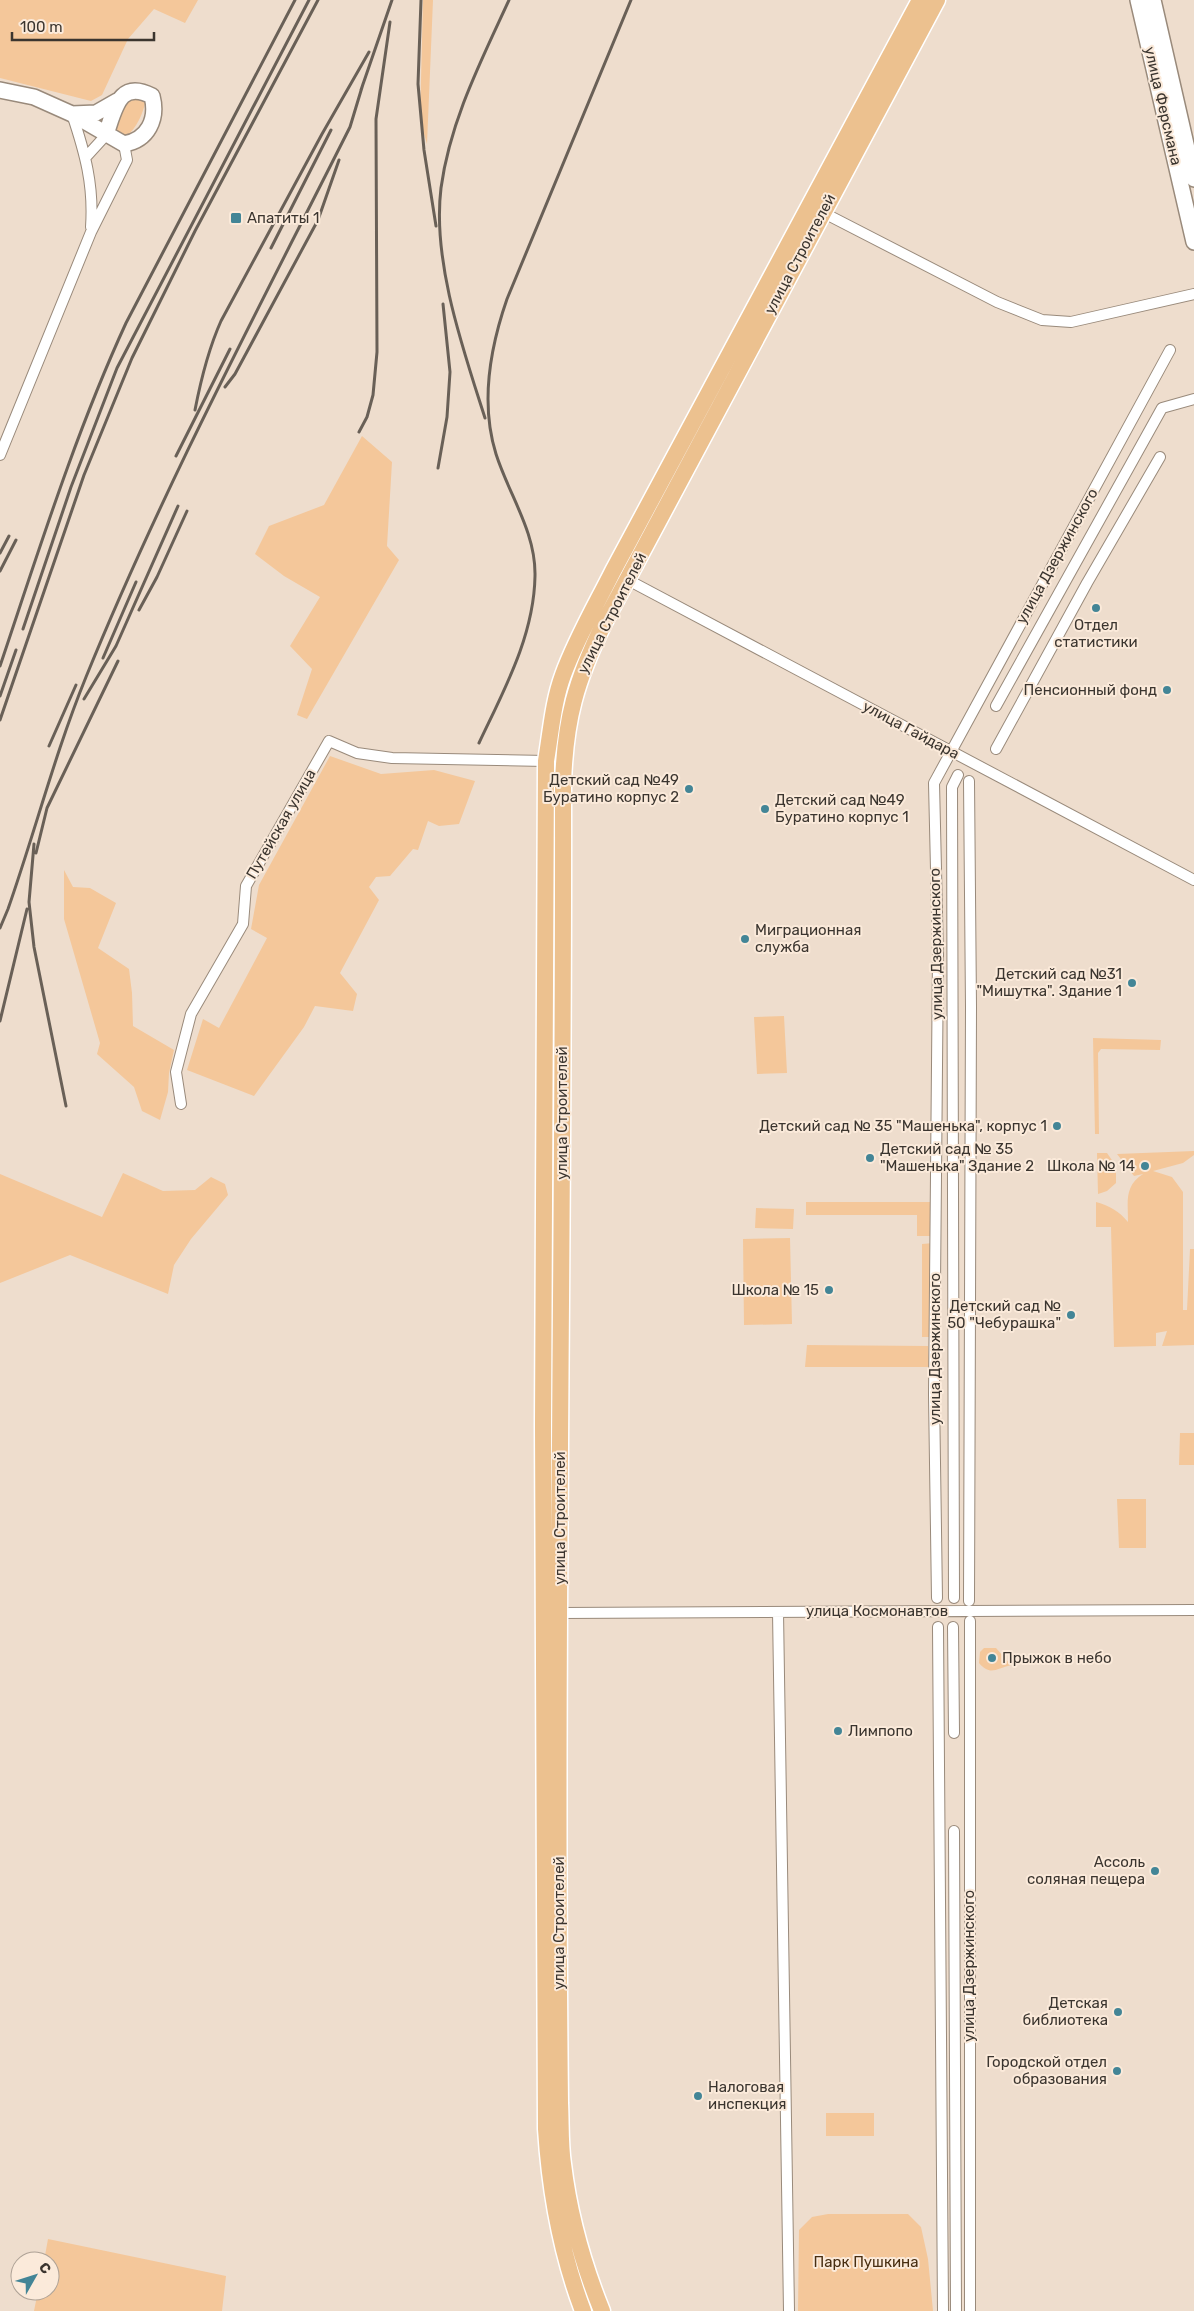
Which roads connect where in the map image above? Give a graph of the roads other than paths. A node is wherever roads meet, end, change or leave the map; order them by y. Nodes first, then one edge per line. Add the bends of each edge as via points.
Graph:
1 (937, 0) edge
2 (1138, 0) edge
3 (1153, 0) edge
4 (919, 11) edge
5 (0, 90) edge
6 (117, 101) junction
7 (72, 114) junction
8 (107, 134) junction
9 (124, 144) junction
10 (86, 157) junction
11 (1194, 179) edge
12 (1188, 188) edge
13 (816, 209) junction
14 (91, 232) junction
15 (1194, 242) edge
16 (1194, 294) edge
17 (1170, 350) dead end
18 (1194, 399) edge
19 (706, 417) junction
20 (0, 455) edge
21 (1160, 457) dead end
22 (614, 571) junction
23 (628, 580) junction
24 (996, 706) dead end
25 (996, 749) dead end
26 (952, 751) junction
27 (546, 761) junction
28 (958, 775) dead end
29 (969, 781) dead end
30 (1194, 880) edge
31 (546, 939) junction
32 (563, 940) junction
33 (181, 1104) dead end
34 (546, 1199) junction
35 (562, 1200) junction
36 (937, 1598) dead end
37 (954, 1598) dead end
38 (969, 1601) dead end
39 (1194, 1610) edge
40 (778, 1612) junction
41 (543, 1613) junction
42 (560, 1613) junction
43 (970, 1621) dead end
44 (938, 1627) dead end
45 (953, 1627) dead end
46 (954, 1733) dead end
47 (552, 1830) junction
48 (954, 1831) dead end
49 (583, 2311) edge
50 (602, 2311) edge
51 (789, 2311) edge
52 (943, 2311) edge
53 (956, 2311) edge
54 (970, 2311) edge

1 - 4 main road, улица Строителей
2 - 12 street, улица Ферсмана
3 - 11 street, улица Ферсмана
4 - 13 main road, улица Строителей via 894,65
5 - 7 street via 34,97
6 - 7 street via 96,113
6 - 8 street
6 - 9 street via 128,92 139,90 152,96 154,102 153,119 143,137
7 - 8 street
7 - 10 street
8 - 9 street
8 - 10 street
9 - 14 street via 127,160
10 - 14 street via 92,208
12 - 15 street, улица Ферсмана
13 - 16 street via 997,302 1042,320 1071,322
13 - 19 main road, улица Строителей
14 - 20 street
17 - 26 street, улица Дзержинского
18 - 24 street, улица Дзержинского via 1162,408
19 - 22 main road, улица Строителей
19 - 23 main road, улица Строителей
21 - 25 street
22 - 23 main road
22 - 27 main road, улица Строителей via 563,675
23 - 26 street, улица Гайдара
23 - 32 main road, улица Строителей via 584,666 570,710 564,756
26 - 30 street, улица Гайдара
26 - 36 street, улица Дзержинского via 934,783 938,956 934,1395
27 - 31 main road, улица Строителей
27 - 33 street, Путейская улица via 392,758 357,753 329,741 246,886 243,924 191,1014 176,1072
28 - 37 street, улица Дзержинского via 952,787
29 - 38 street
31 - 32 main road
31 - 34 main road, улица Строителей
32 - 35 main road, улица Строителей
34 - 35 main road
34 - 41 main road, улица Строителей
35 - 42 main road, улица Строителей
39 - 40 street, улица Космонавтов
40 - 42 street, улица Космонавтов
40 - 51 street
41 - 42 main road
41 - 47 main road, улица Строителей
42 - 47 main road, улица Строителей
43 - 54 street, улица Дзержинского
44 - 52 street, улица Дзержинского
45 - 46 street
47 - 49 main road, улица Строителей via 548,2162 563,2244
47 - 50 main road, улица Строителей via 562,2162 574,2226
48 - 53 street, улица Дзержинского

